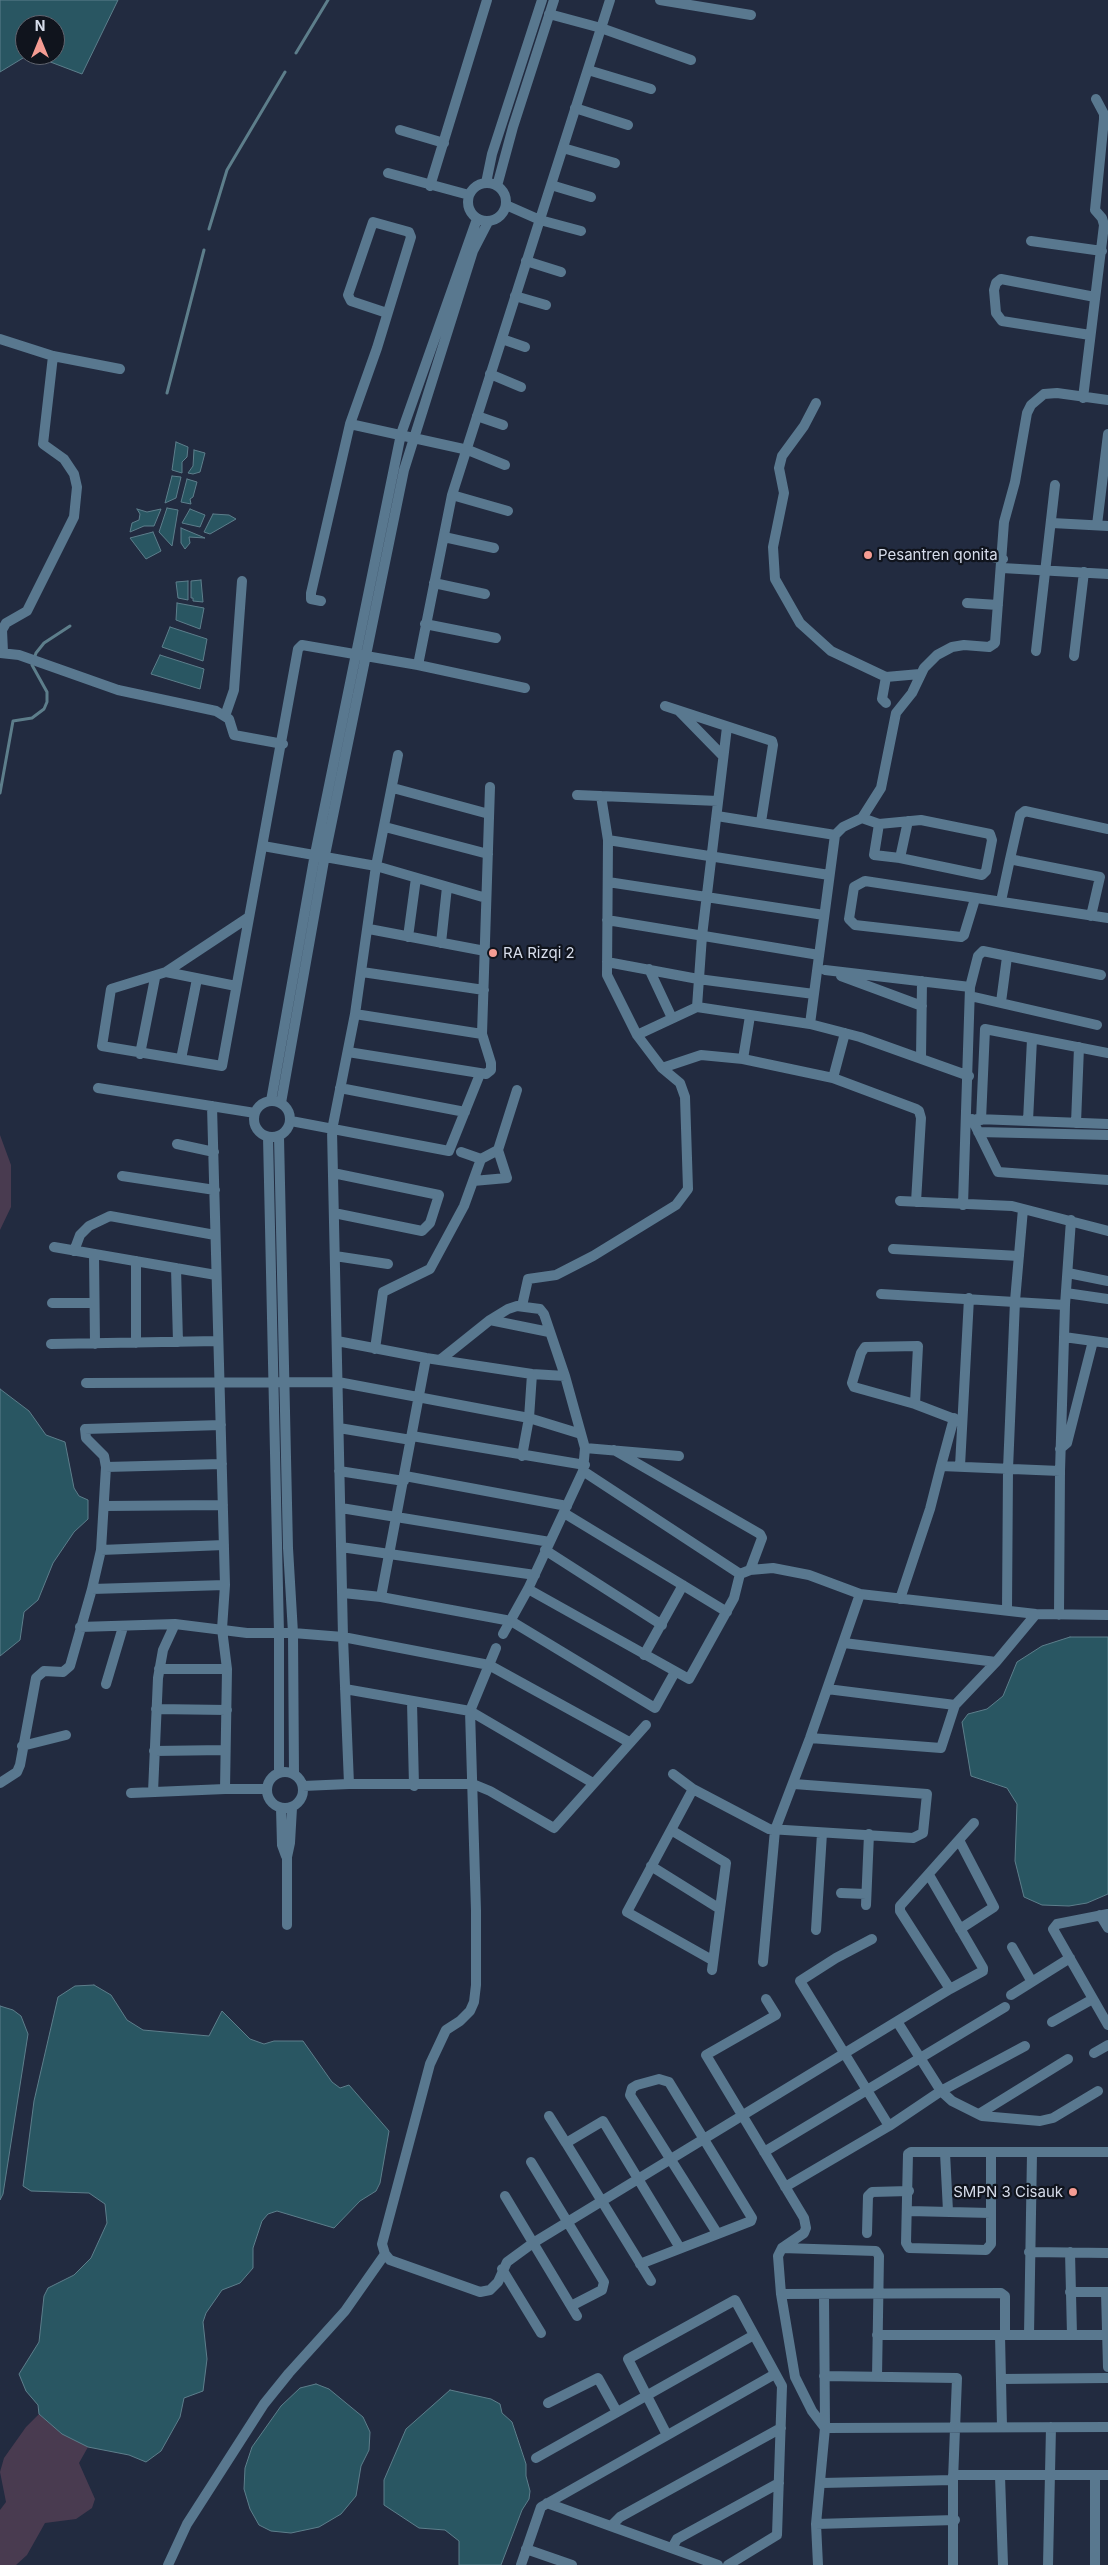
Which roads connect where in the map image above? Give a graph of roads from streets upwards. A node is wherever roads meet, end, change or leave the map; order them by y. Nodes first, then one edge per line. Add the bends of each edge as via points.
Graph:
1 (487, 0) edge
2 (542, 0) edge
3 (554, 0) edge
4 (610, 0) edge
5 (660, 0) edge
6 (549, 14) junction
7 (751, 15) dead end
8 (601, 28) junction
9 (690, 60) dead end
10 (588, 70) junction
11 (651, 89) dead end
12 (1096, 100) dead end
13 (575, 108) junction
14 (628, 125) dead end
15 (400, 130) dead end
16 (444, 143) junction
17 (563, 148) junction
18 (615, 163) dead end
19 (388, 173) dead end
20 (486, 183) junction
21 (552, 185) junction
22 (430, 186) junction
23 (497, 186) junction
24 (469, 195) junction
25 (591, 197) dead end
26 (506, 205) junction
27 (477, 219) junction
28 (540, 220) junction
29 (488, 222) junction
30 (581, 231) dead end
31 (1031, 241) dead end
32 (1102, 251) junction
33 (526, 261) junction
34 (561, 272) dead end
35 (515, 296) junction
36 (1095, 297) junction
37 (546, 305) dead end
38 (387, 313) junction
39 (1090, 335) junction
40 (0, 339) edge
41 (502, 339) junction
42 (525, 347) dead end
43 (53, 356) junction
44 (120, 369) dead end
45 (490, 374) junction
46 (521, 387) dead end
47 (1083, 398) junction
48 (1108, 400) edge
49 (816, 403) dead end
50 (477, 416) junction
51 (350, 424) junction
52 (503, 425) dead end
53 (401, 434) junction
54 (1108, 434) edge
55 (412, 438) junction
56 (468, 450) junction
57 (505, 464) dead end
58 (1055, 485) dead end
59 (452, 495) junction
60 (508, 510) dead end
61 (1052, 523) junction
62 (1103, 526) edge
63 (444, 537) junction
64 (494, 548) dead end
65 (982, 556) dead end
66 (1003, 563) junction
67 (1046, 570) junction
68 (1084, 572) junction
69 (1108, 574) edge
70 (242, 581) dead end
71 (434, 583) junction
72 (485, 594) dead end
73 (321, 601) dead end
74 (967, 603) dead end
75 (998, 605) junction
76 (425, 624) junction
77 (496, 638) dead end
78 (1036, 651) dead end
79 (1, 652) edge
80 (360, 656) junction
81 (1074, 656) dead end
82 (418, 665) junction
83 (920, 674) junction
84 (886, 678) junction
85 (525, 688) dead end
86 (886, 703) dead end
87 (665, 706) dead end
88 (677, 709) junction
89 (225, 716) junction
90 (726, 726) junction
91 (283, 744) junction
92 (398, 755) dead end
93 (722, 755) junction
94 (490, 787) dead end
95 (393, 788) junction
96 (577, 795) dead end
97 (601, 796) junction
98 (718, 801) junction
99 (489, 814) junction
100 (717, 816) junction
101 (862, 818) junction
102 (908, 821) junction
103 (761, 822) junction
104 (880, 824) junction
105 (385, 827) junction
106 (1108, 830) edge
107 (835, 835) junction
108 (608, 840) junction
109 (263, 846) junction
110 (320, 854) junction
111 (488, 854) junction
112 (712, 858) junction
113 (900, 858) junction
114 (1010, 859) junction
115 (376, 866) junction
116 (829, 875) junction
117 (416, 878) junction
118 (1104, 878) edge
119 (608, 882) junction
120 (447, 887) junction
121 (486, 898) junction
122 (707, 898) junction
123 (975, 899) junction
124 (1001, 901) junction
125 (824, 915) junction
126 (1092, 916) junction
127 (249, 917) junction
128 (1108, 918) edge
129 (607, 920) junction
130 (369, 930) junction
131 (702, 936) junction
132 (408, 937) junction
133 (442, 943) junction
134 (485, 952) junction
135 (819, 954) junction
136 (1007, 957) junction
137 (607, 962) junction
138 (649, 969) junction
139 (821, 969) junction
140 (166, 972) junction
141 (362, 972) junction
142 (1101, 975) dead end
143 (155, 978) junction
144 (698, 978) junction
145 (196, 979) junction
146 (922, 981) junction
147 (236, 986) junction
148 (484, 990) junction
149 (970, 991) junction
150 (814, 994) junction
151 (1000, 1002) junction
152 (922, 1006) junction
153 (697, 1007) junction
154 (355, 1014) junction
155 (750, 1016) junction
156 (672, 1018) junction
157 (810, 1024) junction
158 (1097, 1024) dead end
159 (845, 1033) junction
160 (482, 1034) junction
161 (637, 1035) junction
162 (1032, 1039) junction
163 (1079, 1047) junction
164 (348, 1052) junction
165 (1108, 1053) edge
166 (140, 1054) junction
167 (181, 1059) junction
168 (743, 1059) junction
169 (921, 1059) junction
170 (662, 1068) junction
171 (480, 1074) junction
172 (969, 1076) junction
173 (833, 1078) junction
174 (98, 1088) dead end
175 (340, 1088) junction
176 (517, 1090) dead end
177 (276, 1102) junction
178 (212, 1106) junction
179 (465, 1112) junction
180 (255, 1113) junction
181 (973, 1119) junction
182 (291, 1121) junction
183 (1028, 1122) junction
184 (1076, 1123) junction
185 (1108, 1124) edge
186 (332, 1130) junction
187 (978, 1132) junction
188 (1108, 1135) edge
189 (274, 1137) junction
190 (177, 1144) dead end
191 (498, 1150) junction
192 (214, 1152) junction
193 (461, 1152) dead end
194 (482, 1159) junction
195 (333, 1173) junction
196 (122, 1176) dead end
197 (1108, 1180) edge
198 (473, 1181) junction
199 (214, 1190) junction
200 (900, 1201) dead end
201 (916, 1202) junction
202 (963, 1205) junction
203 (1023, 1209) junction
204 (334, 1213) junction
205 (1071, 1220) junction
206 (1108, 1231) edge
207 (215, 1234) junction
208 (54, 1247) dead end
209 (893, 1249) dead end
210 (74, 1251) junction
211 (94, 1254) junction
212 (335, 1256) junction
213 (1019, 1256) junction
214 (136, 1261) junction
215 (388, 1264) dead end
216 (176, 1268) junction
217 (1068, 1274) junction
218 (216, 1275) junction
219 (1108, 1281) edge
220 (1066, 1293) junction
221 (881, 1294) dead end
222 (969, 1298) junction
223 (1108, 1299) edge
224 (1015, 1301) junction
225 (52, 1303) dead end
226 (94, 1303) junction
227 (1065, 1305) junction
228 (522, 1306) junction
229 (490, 1320) junction
230 (549, 1332) junction
231 (1064, 1337) junction
232 (218, 1341) junction
233 (337, 1341) junction
234 (1092, 1341) junction
235 (178, 1342) junction
236 (136, 1343) junction
237 (1108, 1343) edge
238 (51, 1344) dead end
239 (95, 1344) junction
240 (375, 1349) junction
241 (426, 1358) junction
242 (440, 1360) junction
243 (532, 1374) junction
244 (565, 1376) junction
245 (273, 1381) junction
246 (284, 1381) junction
247 (219, 1382) junction
248 (338, 1382) junction
249 (86, 1383) dead end
250 (420, 1396) junction
251 (915, 1404) junction
252 (529, 1418) junction
253 (958, 1420) junction
254 (221, 1425) junction
255 (339, 1428) junction
256 (581, 1434) junction
257 (412, 1438) junction
258 (586, 1448) junction
259 (1060, 1449) junction
260 (614, 1450) junction
261 (522, 1456) junction
262 (679, 1456) dead end
263 (222, 1464) junction
264 (941, 1466) junction
265 (960, 1466) junction
266 (106, 1467) junction
267 (584, 1469) junction
268 (1008, 1469) junction
269 (340, 1471) junction
270 (1060, 1471) junction
271 (404, 1478) junction
272 (223, 1505) junction
273 (104, 1506) junction
274 (340, 1508) junction
275 (565, 1510) junction
276 (397, 1517) junction
277 (224, 1545) junction
278 (548, 1546) junction
279 (341, 1547) junction
280 (101, 1550) junction
281 (390, 1554) junction
282 (745, 1572) junction
283 (535, 1575) junction
284 (225, 1584) junction
285 (684, 1585) junction
286 (92, 1589) junction
287 (528, 1589) junction
288 (343, 1593) junction
289 (860, 1594) junction
290 (381, 1597) junction
291 (900, 1599) junction
292 (1007, 1610) junction
293 (727, 1612) junction
294 (1036, 1614) junction
295 (1059, 1615) junction
296 (1108, 1615) edge
297 (512, 1621) junction
298 (175, 1624) junction
299 (662, 1625) junction
300 (123, 1626) junction
301 (80, 1627) junction
302 (222, 1629) junction
303 (279, 1633) junction
304 (293, 1633) junction
305 (503, 1634) dead end
306 (343, 1636) junction
307 (844, 1643) junction
308 (496, 1648) dead end
309 (644, 1655) junction
310 (996, 1662) junction
311 (489, 1665) junction
312 (159, 1669) junction
313 (226, 1669) junction
314 (675, 1672) junction
315 (106, 1684) dead end
316 (346, 1689) junction
317 (827, 1689) junction
318 (412, 1702) junction
319 (954, 1706) junction
320 (156, 1709) junction
321 (226, 1710) junction
322 (470, 1711) junction
323 (646, 1725) dead end
324 (66, 1735) dead end
325 (810, 1738) junction
326 (629, 1742) junction
327 (22, 1746) junction
328 (225, 1750) junction
329 (154, 1751) junction
330 (279, 1773) junction
331 (294, 1774) junction
332 (673, 1774) dead end
333 (0, 1783) edge
334 (593, 1783) junction
335 (349, 1784) junction
336 (473, 1784) junction
337 (794, 1784) junction
338 (304, 1786) junction
339 (414, 1786) junction
340 (225, 1789) junction
341 (267, 1789) junction
342 (693, 1789) junction
343 (153, 1792) junction
344 (132, 1793) dead end
345 (287, 1808) junction
346 (974, 1823) dead end
347 (671, 1830) junction
348 (775, 1830) junction
349 (822, 1833) junction
350 (869, 1834) junction
351 (959, 1840) junction
352 (651, 1866) junction
353 (929, 1875) junction
354 (841, 1893) dead end
355 (866, 1894) junction
356 (866, 1905) dead end
357 (720, 1909) junction
358 (1104, 1914) edge
359 (287, 1925) dead end
360 (960, 1928) junction
361 (1108, 1928) edge
362 (816, 1930) dead end
363 (872, 1939) dead end
364 (1012, 1947) dead end
365 (1070, 1958) junction
366 (763, 1962) dead end
367 (1032, 1982) junction
368 (950, 1989) junction
369 (1012, 1995) dead end
370 (766, 1999) dead end
371 (1092, 2000) junction
372 (1005, 2007) dead end
373 (898, 2022) junction
374 (1052, 2022) dead end
375 (1108, 2025) edge
376 (1108, 2045) edge
377 (1025, 2046) dead end
378 (1094, 2053) dead end
379 (847, 2054) junction
380 (920, 2059) junction
381 (1068, 2059) dead end
382 (868, 2089) junction
383 (1098, 2091) dead end
384 (941, 2092) junction
385 (979, 2114) junction
386 (549, 2116) dead end
387 (742, 2117) junction
388 (889, 2126) junction
389 (706, 2139) junction
390 (566, 2143) junction
391 (764, 2152) junction
392 (1108, 2152) edge
393 (945, 2153) junction
394 (1032, 2153) junction
395 (991, 2154) junction
396 (671, 2160) junction
397 (531, 2162) dead end
398 (638, 2179) junction
399 (785, 2187) junction
400 (909, 2191) junction
401 (505, 2196) dead end
402 (602, 2201) junction
403 (908, 2211) junction
404 (948, 2211) junction
405 (991, 2213) junction
406 (567, 2222) junction
407 (718, 2233) junction
408 (868, 2233) dead end
409 (533, 2243) junction
410 (680, 2248) junction
411 (782, 2248) junction
412 (1029, 2252) junction
413 (1070, 2252) junction
414 (1108, 2252) edge
415 (385, 2254) junction
416 (640, 2264) junction
417 (502, 2269) junction
418 (651, 2281) dead end
419 (1070, 2292) junction
420 (1107, 2292) edge
421 (781, 2294) junction
422 (824, 2294) junction
423 (878, 2294) junction
424 (571, 2306) junction
425 (577, 2316) dead end
426 (541, 2333) dead end
427 (754, 2335) junction
428 (877, 2335) junction
429 (1002, 2335) junction
430 (1029, 2335) junction
431 (1107, 2335) edge
432 (1072, 2336) junction
433 (1108, 2367) edge
434 (775, 2374) junction
435 (824, 2376) junction
436 (877, 2377) junction
437 (1001, 2378) junction
438 (1108, 2378) edge
439 (647, 2395) junction
440 (548, 2402) dead end
441 (617, 2412) junction
442 (955, 2427) junction
443 (1002, 2427) junction
444 (1051, 2427) junction
445 (1108, 2427) edge
446 (781, 2428) junction
447 (825, 2428) junction
448 (667, 2435) junction
449 (536, 2458) dead end
450 (1049, 2475) junction
451 (1095, 2475) junction
452 (1000, 2476) junction
453 (1108, 2476) edge
454 (953, 2478) junction
455 (779, 2483) junction
456 (822, 2483) junction
457 (547, 2503) junction
458 (954, 2520) junction
459 (816, 2524) junction
460 (611, 2526) junction
461 (672, 2548) junction
462 (526, 2549) junction
463 (168, 2565) edge
464 (521, 2565) edge
465 (572, 2565) edge
466 (718, 2565) edge
467 (728, 2565) edge
468 (818, 2565) edge
469 (953, 2565) edge
470 (1003, 2565) edge
471 (1048, 2565) edge
472 (1095, 2565) edge

1 - 16 street
2 - 20 street via 492,154
3 - 6 street
4 - 8 street
5 - 7 street
6 - 8 street
6 - 23 street
8 - 9 street
8 - 10 street
10 - 11 street
10 - 13 street
12 - 32 street via 1104,114 1095,206 1104,220
13 - 14 street
13 - 17 street
15 - 16 street
16 - 22 street
17 - 18 street
17 - 21 street
19 - 22 street
20 - 23 street
20 - 24 street
21 - 25 street
21 - 28 street
22 - 24 street
23 - 26 street via 504,194
24 - 27 street via 468,206
26 - 28 street
26 - 29 street via 502,215
27 - 29 street
27 - 53 street
28 - 30 street
28 - 33 street
29 - 55 street via 473,251
31 - 32 street
32 - 36 street
33 - 34 street
33 - 35 street
35 - 37 street
35 - 41 street
36 - 39 street
36 - 39 street via 1001,279 994,290 996,313 1002,321
38 - 38 street via 351,301 348,295 374,222 410,234
38 - 51 street
39 - 47 street
40 - 43 street
41 - 42 street
41 - 45 street
43 - 44 street
43 - 79 street via 43,444 64,459 74,474 77,487 74,517 27,611 6,623 2,630
45 - 46 street
45 - 50 street
47 - 48 street
47 - 66 street via 1044,394 1037,398 1027,413 1015,482 1004,522
49 - 84 street via 782,456 779,468 784,493 773,546 775,579 792,612 810,633 831,650
50 - 52 street
50 - 56 street
51 - 53 street
51 - 73 street via 311,593 311,599
53 - 55 street
53 - 80 street
54 - 62 street
55 - 56 street
55 - 80 street
56 - 57 street
56 - 59 street
58 - 61 street
59 - 60 street
59 - 63 street
61 - 62 street
61 - 67 street
63 - 64 street
63 - 71 street
65 - 66 street
66 - 67 street
66 - 75 street
67 - 68 street
67 - 78 street
68 - 69 street
68 - 81 street
70 - 89 street via 234,690
71 - 72 street
71 - 76 street
74 - 75 street
75 - 83 street via 993,646 952,647 937,655
76 - 77 street
76 - 82 street
79 - 89 street via 100,685 216,711
80 - 82 street
80 - 91 street via 309,645 298,649
80 - 110 street
82 - 85 street
83 - 84 street
83 - 101 street via 912,693 896,713 881,788
84 - 86 street via 882,699
87 - 88 street
88 - 90 street
88 - 93 street
89 - 91 street via 234,735
90 - 93 street
90 - 103 street via 772,741
91 - 109 street
92 - 95 street
93 - 98 street
94 - 99 street
95 - 99 street
95 - 105 street
96 - 97 street
97 - 98 street
97 - 108 street
98 - 100 street
99 - 111 street
100 - 103 street
100 - 112 street
101 - 104 street
101 - 107 street
102 - 104 street
102 - 113 street
102 - 113 street via 921,820 990,834 992,840 986,871 982,875
103 - 107 street
104 - 113 street via 874,855
105 - 111 street
105 - 115 street
106 - 114 street via 1025,811 1020,815
107 - 116 street
108 - 112 street
108 - 119 street
109 - 110 street
109 - 127 street
110 - 115 street
110 - 177 street
111 - 121 street
112 - 116 street
112 - 122 street
114 - 118 street
114 - 124 street
115 - 117 street
115 - 130 street
116 - 125 street
117 - 120 street
117 - 132 street
118 - 126 street
119 - 122 street
119 - 129 street
120 - 121 street
120 - 133 street
121 - 134 street
122 - 125 street
122 - 131 street
123 - 123 street via 864,881 854,888 850,919 856,925 961,937
123 - 124 street
124 - 126 street
125 - 135 street
126 - 128 street
127 - 140 street
127 - 147 street
129 - 131 street
129 - 137 street
130 - 132 street
130 - 141 street
131 - 135 street
131 - 144 street
132 - 133 street
133 - 134 street
134 - 148 street
135 - 139 street
136 - 142 street
136 - 149 street via 983,951 979,953
136 - 151 street
137 - 138 street
137 - 161 street via 607,975
138 - 144 street
138 - 156 street
139 - 146 street
139 - 150 street
139 - 152 street
140 - 143 street
140 - 145 street
141 - 148 street
141 - 154 street
143 - 166 street
143 - 166 street via 111,991 102,1046
144 - 150 street
144 - 153 street
145 - 147 street
145 - 167 street
146 - 149 street
146 - 152 street
147 - 167 street via 222,1066
148 - 160 street
149 - 151 street
149 - 172 street
150 - 157 street
151 - 158 street
152 - 169 street
153 - 155 street
153 - 156 street
154 - 160 street
154 - 164 street
155 - 157 street
155 - 168 street
156 - 161 street
157 - 159 street
159 - 169 street
159 - 173 street
160 - 171 street via 491,1067 489,1073
161 - 170 street
162 - 163 street
162 - 181 street via 984,1031
162 - 183 street
163 - 165 street
163 - 184 street
164 - 171 street
164 - 175 street
166 - 167 street
168 - 170 street via 702,1055
168 - 173 street
169 - 172 street
170 - 228 street via 680,1083 684,1097 688,1189 683,1198 638,1230 584,1261 556,1274 528,1280
171 - 179 street
172 - 181 street
173 - 201 street via 920,1111
174 - 178 street
175 - 179 street
175 - 186 street
176 - 191 street
177 - 180 street via 261,1104
177 - 182 street via 289,1111
178 - 180 street
178 - 192 street
179 - 186 street via 449,1152
180 - 189 street via 256,1128
181 - 183 street
181 - 187 street
181 - 202 street
182 - 186 street
182 - 189 street via 287,1130
183 - 184 street
184 - 185 street
186 - 195 street
187 - 188 street
187 - 197 street via 998,1172
189 - 245 street
189 - 246 street
190 - 192 street
191 - 194 street
191 - 198 street via 507,1178
192 - 199 street
193 - 194 street
194 - 198 street
195 - 204 street
195 - 204 street via 438,1195 430,1223 422,1231
196 - 199 street
198 - 240 street via 464,1206 430,1269 383,1292
199 - 207 street
200 - 201 street
201 - 202 street
202 - 203 street
203 - 205 street
203 - 213 street
204 - 212 street
205 - 206 street
205 - 217 street
207 - 210 street via 110,1216 88,1226 80,1234
207 - 218 street
208 - 210 street
209 - 213 street
210 - 211 street
211 - 214 street
211 - 226 street
212 - 215 street
212 - 233 street
213 - 224 street
214 - 216 street
214 - 236 street
216 - 218 street
216 - 235 street
217 - 219 street
217 - 220 street
218 - 232 street
220 - 223 street
220 - 227 street
221 - 222 street
222 - 224 street
222 - 253 street
224 - 227 street
224 - 268 street
225 - 226 street
226 - 239 street
227 - 231 street
228 - 229 street via 512,1307
228 - 230 street via 540,1309
229 - 230 street
229 - 242 street
230 - 244 street
231 - 234 street
231 - 259 street
232 - 235 street
232 - 247 street
233 - 240 street
233 - 248 street
234 - 237 street
234 - 259 street via 1067,1443
235 - 236 street
236 - 239 street
238 - 239 street
240 - 241 street
241 - 242 street
241 - 250 street
242 - 243 street
243 - 244 street
243 - 252 street
244 - 256 street
245 - 246 street
245 - 247 street
245 - 303 street
246 - 248 street
246 - 304 street
247 - 249 street
247 - 254 street
248 - 250 street
248 - 255 street
250 - 252 street
250 - 257 street
251 - 251 street via 918,1346 870,1346 862,1350 852,1385
251 - 253 street
252 - 256 street
252 - 261 street
253 - 264 street
253 - 265 street
254 - 263 street
254 - 266 street via 86,1428 86,1438 104,1456
255 - 257 street
255 - 269 street
256 - 258 street
257 - 261 street
257 - 271 street
258 - 260 street
258 - 267 street
259 - 270 street
260 - 262 street
260 - 282 street via 760,1534 762,1538
261 - 267 street
263 - 266 street
263 - 272 street
264 - 265 street
264 - 291 street
265 - 268 street
266 - 273 street
267 - 275 street
267 - 282 street
268 - 270 street
268 - 292 street
269 - 271 street
269 - 274 street
270 - 295 street
271 - 275 street
271 - 276 street
272 - 273 street
272 - 277 street
273 - 280 street
274 - 276 street
274 - 279 street
275 - 278 street
275 - 285 street
276 - 278 street
276 - 281 street
277 - 280 street
277 - 284 street
278 - 283 street
278 - 299 street
279 - 281 street
279 - 288 street
280 - 286 street
281 - 283 street
281 - 290 street
282 - 289 street via 773,1568 789,1570
282 - 293 street
283 - 287 street
284 - 286 street
284 - 302 street
285 - 293 street
285 - 299 street
286 - 301 street
287 - 297 street
287 - 309 street
288 - 290 street
288 - 306 street
289 - 291 street
289 - 307 street
290 - 297 street
291 - 292 street
292 - 294 street
293 - 314 street via 690,1679
294 - 295 street
294 - 310 street
295 - 296 street
297 - 305 street
297 - 314 street via 655,1708
298 - 300 street
298 - 302 street
298 - 312 street via 163,1650
299 - 309 street
300 - 301 street
300 - 315 street
301 - 327 street via 67,1670 44,1671 36,1678
302 - 303 street
302 - 313 street
303 - 304 street
303 - 330 street
304 - 306 street
304 - 331 street
306 - 311 street
306 - 316 street
307 - 310 street
307 - 317 street
308 - 311 street
309 - 314 street
310 - 319 street
311 - 322 street
311 - 326 street
312 - 313 street
312 - 320 street
313 - 321 street
316 - 318 street
316 - 335 street
317 - 319 street
317 - 325 street
318 - 322 street
318 - 339 street
319 - 325 street via 941,1748
320 - 321 street
320 - 329 street
321 - 328 street
322 - 334 street
322 - 336 street
323 - 326 street
324 - 327 street
325 - 337 street
326 - 334 street
327 - 333 street via 17,1772
328 - 329 street
328 - 340 street
329 - 343 street
330 - 331 street
330 - 341 street via 271,1779
331 - 338 street
332 - 342 street
334 - 336 street via 554,1828
335 - 338 street
335 - 339 street
336 - 339 street
336 - 415 street via 474,2002 470,2011 446,2030 430,2064 382,2244
337 - 348 street
337 - 350 street via 927,1794 923,1833 919,1837
338 - 345 street via 300,1801
340 - 341 street
340 - 343 street
341 - 345 street via 272,1804
342 - 347 street
342 - 348 street
343 - 344 street
345 - 359 street via 290,1843
346 - 351 street
347 - 352 street
347 - 357 street via 726,1863
348 - 349 street
348 - 366 street
349 - 350 street
349 - 362 street
350 - 355 street
351 - 353 street
351 - 360 street via 994,1907
352 - 357 street
352 - 357 street via 627,1912 712,1965
353 - 360 street
353 - 368 street via 902,1902 900,1911
354 - 355 street
355 - 356 street
358 - 361 street
358 - 365 street via 1054,1926 1054,1933
360 - 368 street via 983,1971
363 - 379 street via 800,1981
364 - 367 street
365 - 367 street
365 - 371 street
367 - 369 street
368 - 373 street
370 - 387 street via 776,2015 706,2055
371 - 374 street
371 - 375 street
372 - 380 street
373 - 379 street
373 - 380 street
376 - 378 street
377 - 384 street
379 - 382 street
379 - 387 street
380 - 382 street
380 - 384 street
381 - 385 street
382 - 388 street
382 - 391 street
383 - 385 street via 1047,2120 991,2118
384 - 385 street
384 - 388 street
386 - 390 street
387 - 389 street
387 - 391 street
388 - 399 street
389 - 396 street
389 - 396 street via 665,2079 632,2088 630,2095
389 - 407 street via 752,2218 752,2221
390 - 398 street via 603,2121
390 - 402 street
391 - 399 street
392 - 394 street
393 - 395 street
393 - 400 street via 908,2154
393 - 404 street
394 - 395 street
394 - 412 street
395 - 405 street
396 - 398 street
396 - 407 street
397 - 406 street
398 - 402 street
398 - 410 street
399 - 411 street via 804,2218 806,2228 804,2233
400 - 403 street
400 - 408 street via 872,2192 868,2196
401 - 409 street
402 - 406 street
402 - 416 street
403 - 404 street
403 - 405 street via 906,2243 909,2248 986,2250 991,2244
404 - 405 street
406 - 409 street
406 - 424 street via 604,2286
407 - 410 street
409 - 417 street via 506,2262
409 - 424 street
410 - 416 street
411 - 421 street via 778,2256
411 - 423 street via 876,2250 879,2256
412 - 413 street
412 - 430 street
413 - 414 street
413 - 419 street
415 - 417 street via 390,2260 480,2292 494,2287
415 - 463 street via 346,2311 288,2373 264,2404 187,2524
416 - 418 street
417 - 426 street
419 - 420 street
419 - 432 street
420 - 431 street
421 - 422 street
421 - 447 street via 795,2377 812,2411
422 - 423 street
422 - 435 street
423 - 428 street
423 - 429 street via 1000,2293 1006,2296
424 - 425 street
427 - 434 street
427 - 439 street
427 - 439 street via 735,2300 628,2359
428 - 429 street
428 - 436 street
429 - 430 street
429 - 437 street
430 - 432 street
431 - 432 street
431 - 433 street
434 - 446 street via 782,2386
434 - 448 street
435 - 436 street
435 - 447 street
436 - 442 street via 957,2378
437 - 438 street
437 - 443 street
439 - 441 street
439 - 448 street
440 - 441 street via 598,2378
441 - 449 street
442 - 443 street
442 - 447 street
442 - 454 street
443 - 444 street
444 - 445 street
444 - 450 street
446 - 455 street
446 - 460 street via 620,2517
447 - 456 street
448 - 457 street
450 - 451 street
450 - 452 street
450 - 471 street
451 - 453 street
451 - 472 street
452 - 454 street
452 - 470 street
454 - 456 street
454 - 458 street
455 - 461 street via 677,2540
455 - 467 street via 777,2535
456 - 459 street
457 - 460 street
457 - 462 street via 541,2507
458 - 459 street
458 - 469 street
459 - 468 street
460 - 461 street
461 - 466 street
462 - 464 street
462 - 465 street

